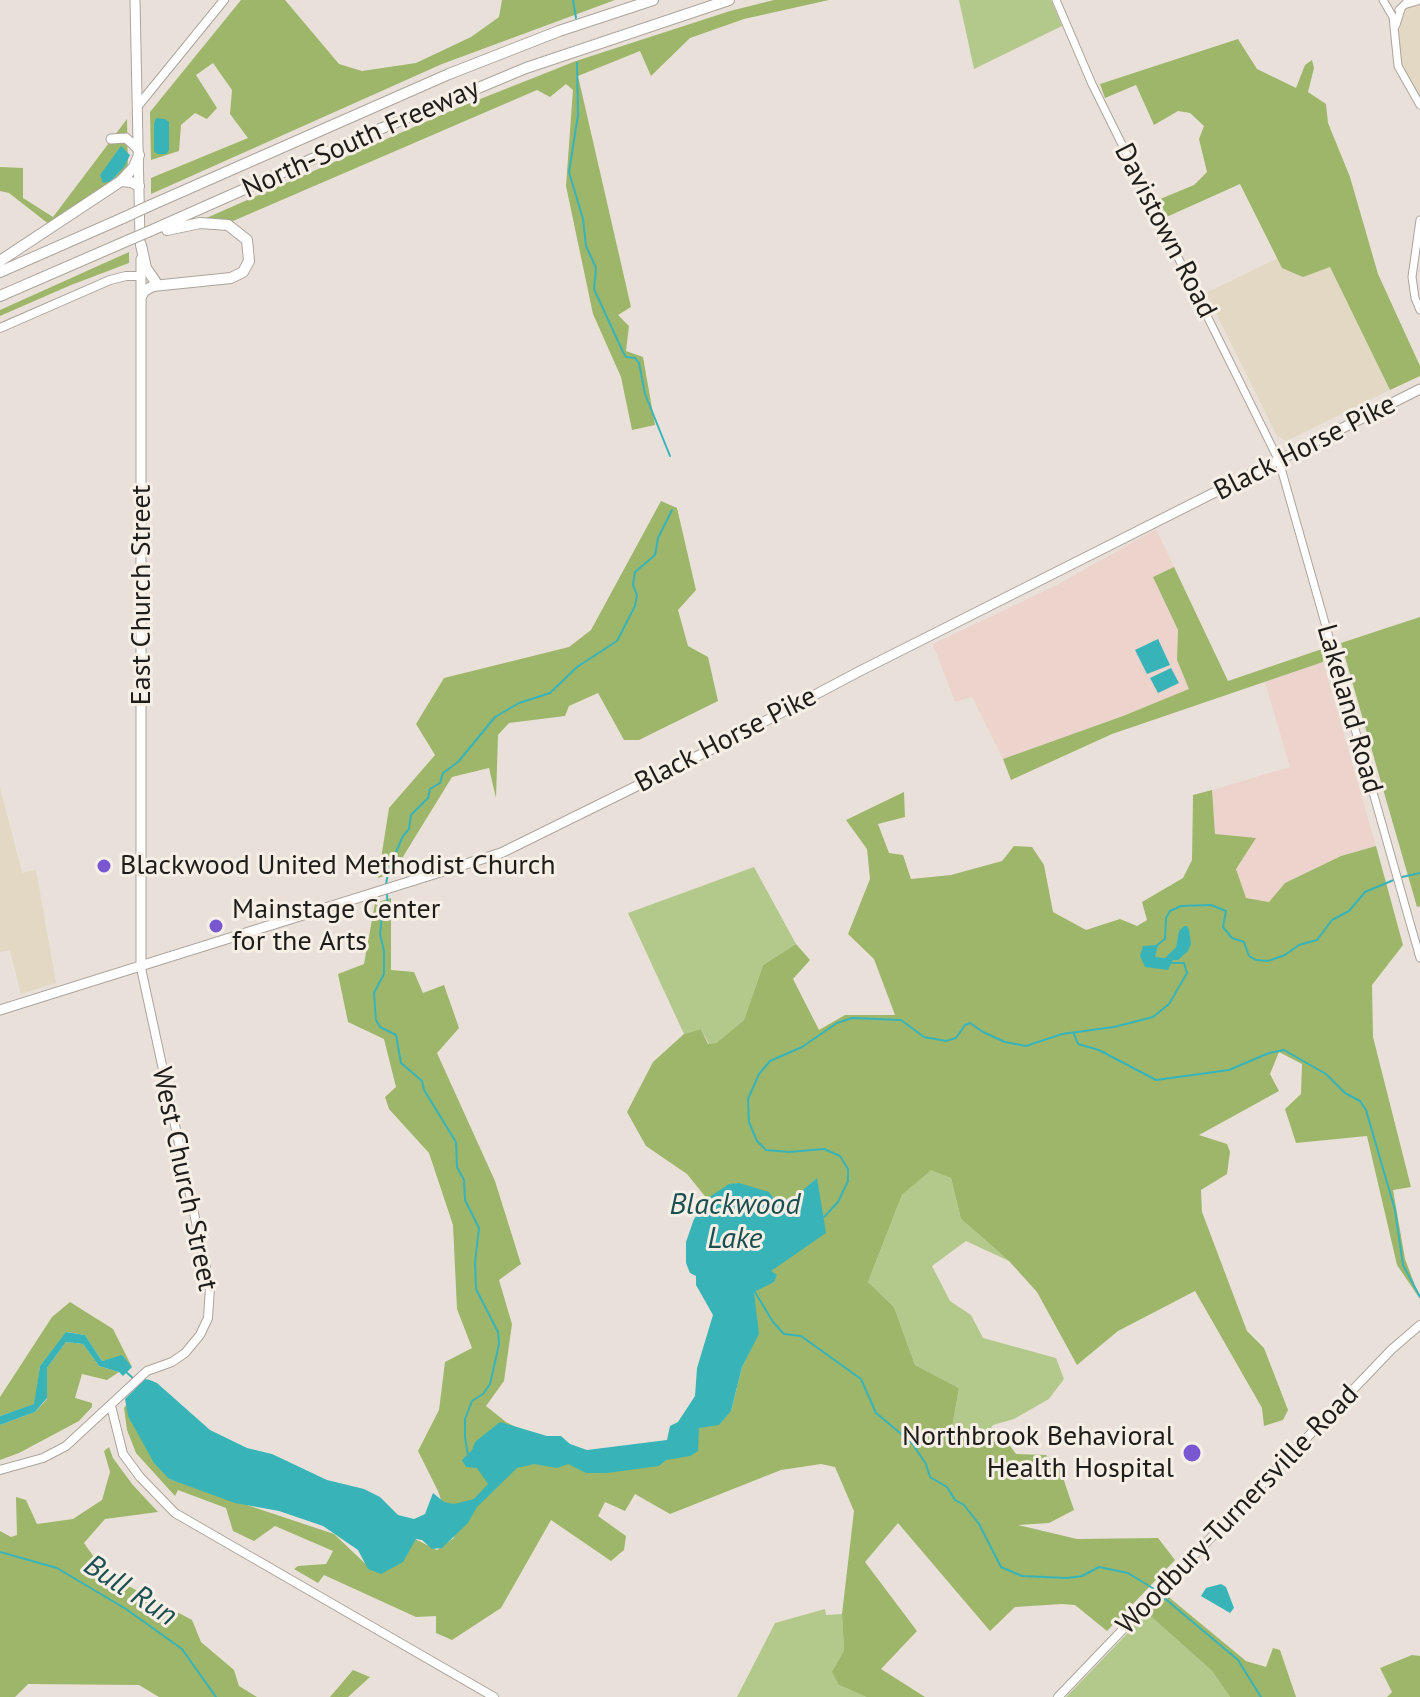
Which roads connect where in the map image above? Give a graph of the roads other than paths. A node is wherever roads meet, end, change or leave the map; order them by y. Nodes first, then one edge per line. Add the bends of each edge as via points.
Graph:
1 (135, 0) edge
2 (224, 0) edge
3 (653, 0) edge
4 (729, 0) edge
5 (1056, 0) edge
6 (1383, 0) edge
7 (1420, 0) edge
8 (1406, 4) edge
9 (1389, 8) junction
10 (1395, 39) junction
11 (1420, 105) edge
12 (137, 107) junction
13 (111, 139) dead end
14 (139, 153) junction
15 (121, 181) junction
16 (139, 186) junction
17 (1420, 220) edge
18 (150, 233) junction
19 (133, 243) junction
20 (0, 261) edge
21 (0, 272) edge
22 (141, 276) junction
23 (161, 283) junction
24 (142, 295) junction
25 (0, 296) edge
26 (1420, 310) edge
27 (0, 328) edge
28 (1420, 389) edge
29 (1279, 461) junction
30 (1420, 958) edge
31 (141, 968) junction
32 (0, 1010) edge
33 (1420, 1325) edge
34 (111, 1406) junction
35 (0, 1470) edge
36 (494, 1697) edge
37 (1058, 1697) edge

1 - 12 main road, East Church Street
2 - 12 main road
3 - 21 highway, North-South Freeway, bridge via 449,74
4 - 18 highway, North-South Freeway via 526,68
5 - 29 street, Davistown Road via 1092,84
6 - 9 street
7 - 8 street
8 - 9 street
8 - 10 street
9 - 10 street
10 - 11 street via 1398,66
12 - 14 main road, East Church Street
13 - 14 main road via 126,138
14 - 15 highway
14 - 16 main road, East Church Street
15 - 16 highway
15 - 20 highway
16 - 19 main road, East Church Street via 140,222
17 - 26 street via 1412,277
18 - 19 highway, North-South Freeway, bridge
18 - 23 highway via 210,222 236,229 247,240 249,261 239,275
19 - 22 main road, East Church Street
19 - 23 highway
19 - 25 highway, North-South Freeway via 117,245
22 - 23 highway
22 - 24 main road, East Church Street
22 - 27 main road via 110,280
23 - 24 highway
24 - 31 main road, East Church Street
28 - 29 main road, Black Horse Pike
29 - 30 street, Lakeland Road
29 - 31 main road, Black Horse Pike via 501,853
31 - 32 main road, Black Horse Pike
31 - 34 main road, West Church Street via 211,1293 208,1318 192,1346 175,1360 151,1368
33 - 37 main road, Woodbury-Turnersville Road
34 - 35 main road, West Church Street via 66,1446
34 - 36 main road via 123,1454 175,1513

